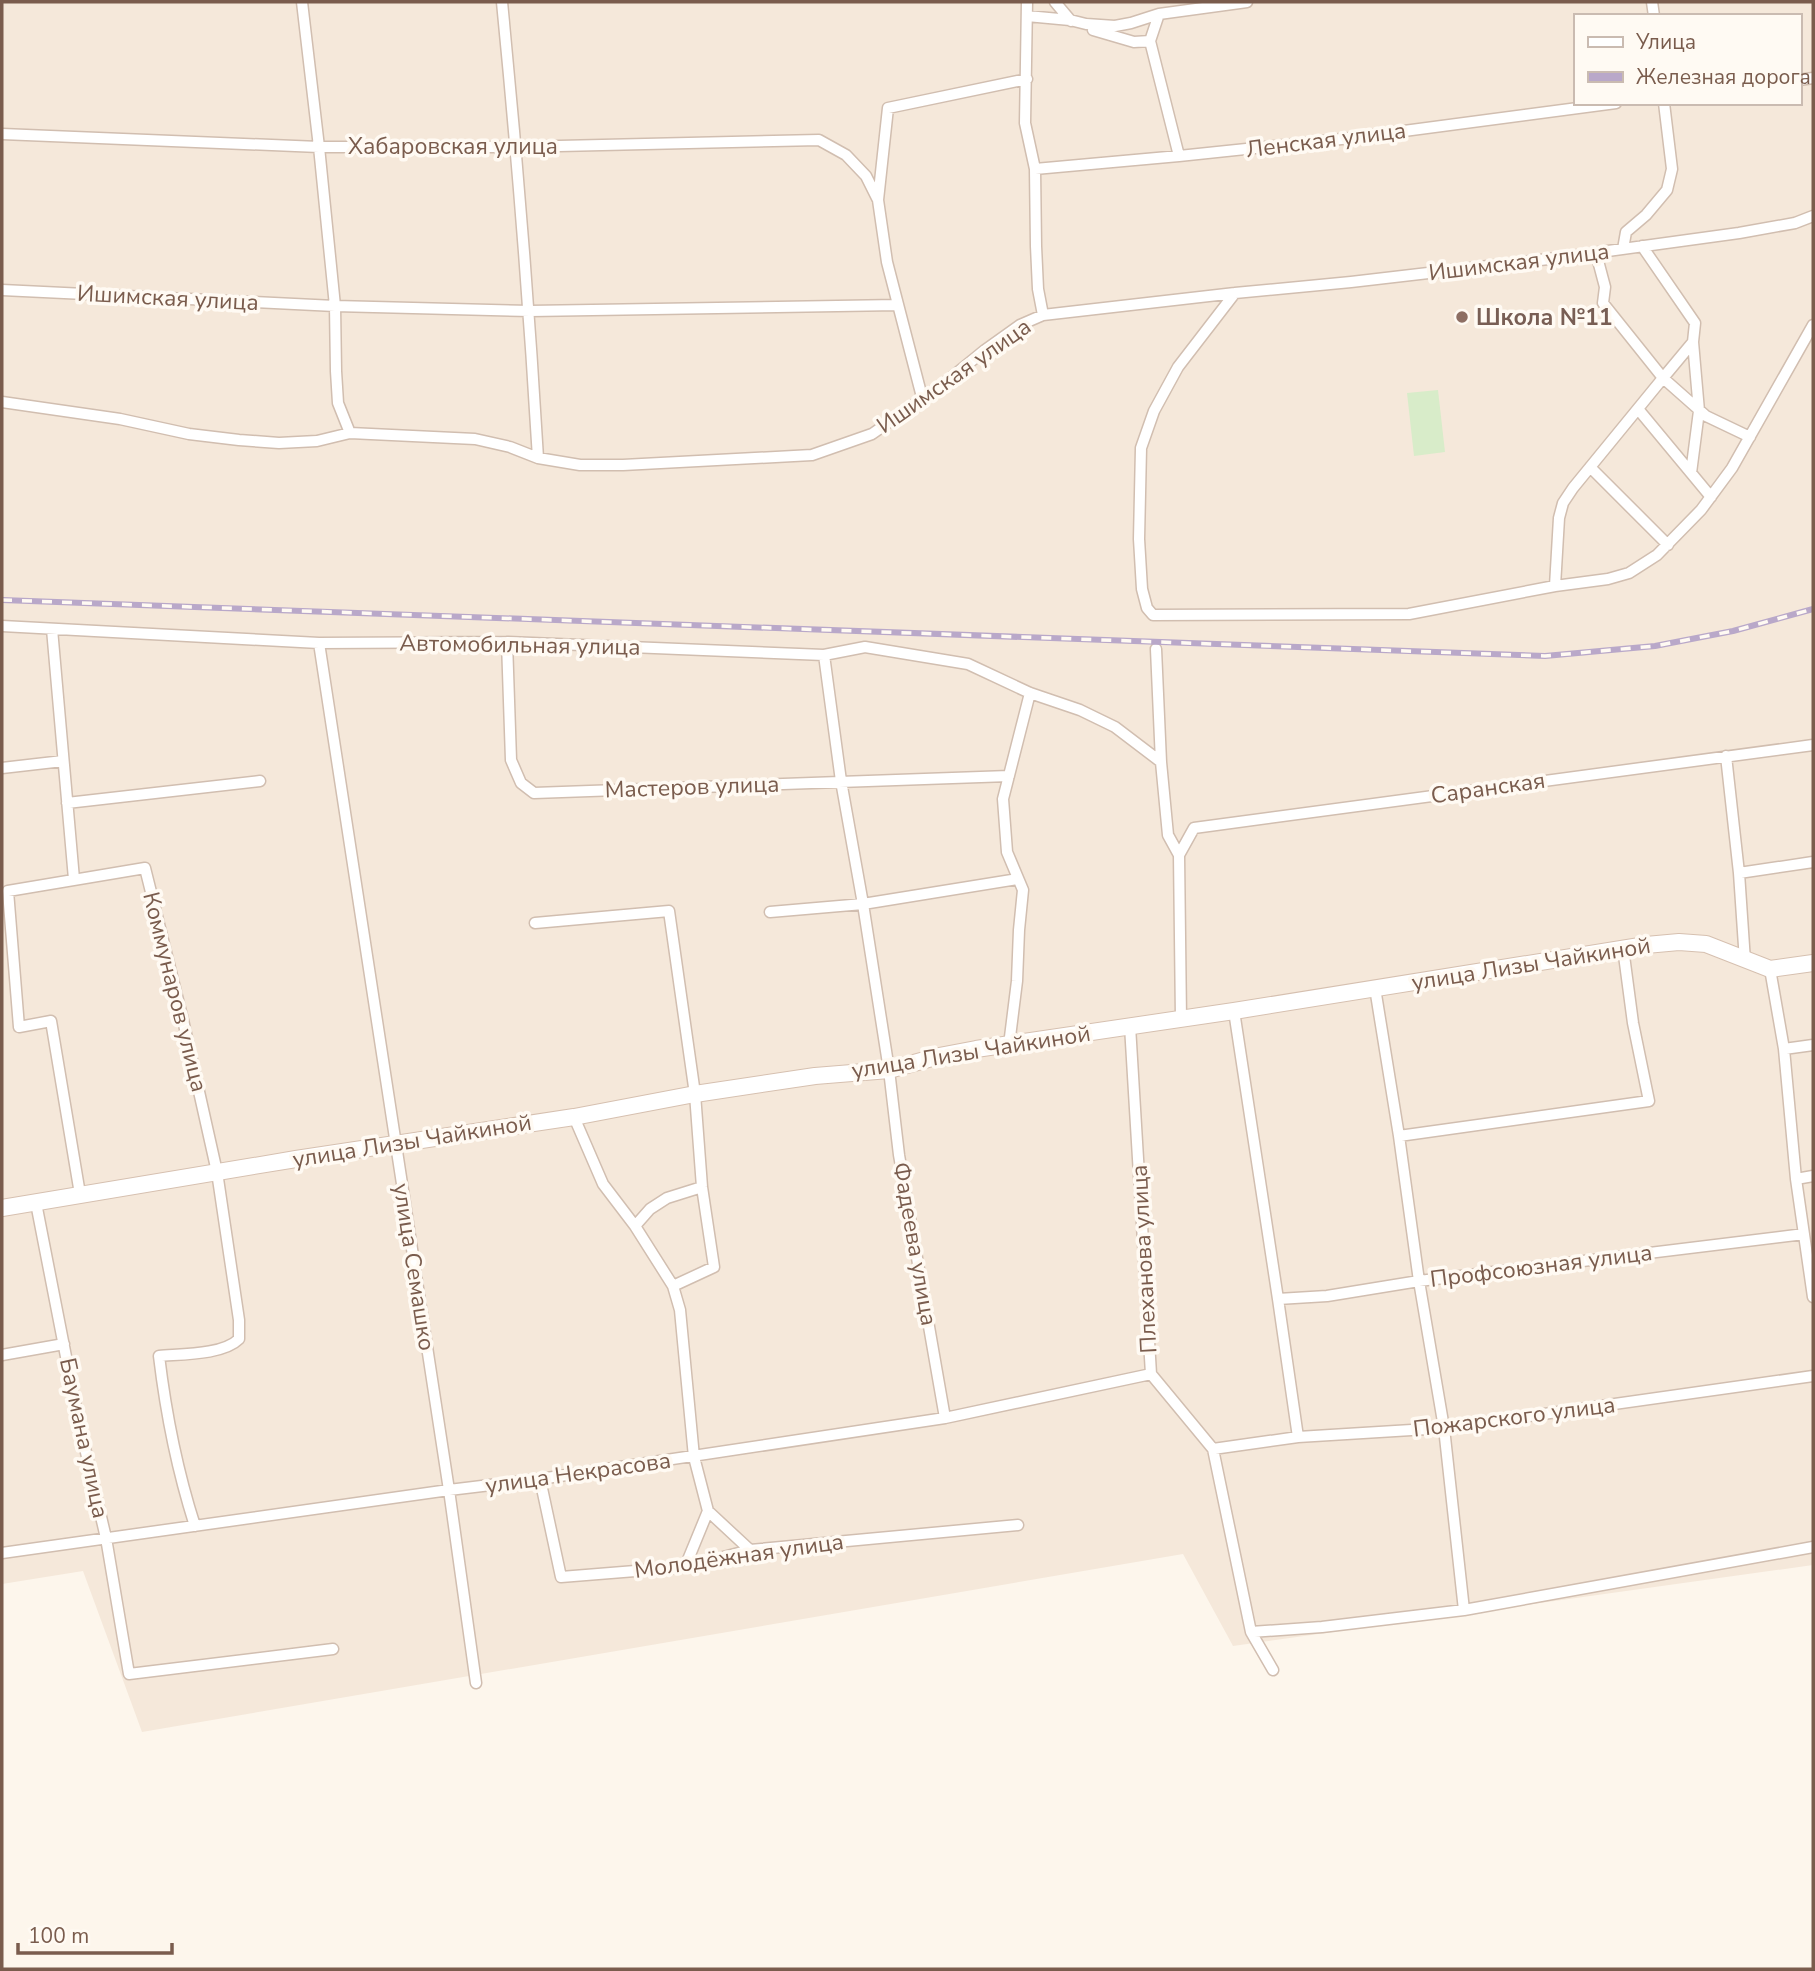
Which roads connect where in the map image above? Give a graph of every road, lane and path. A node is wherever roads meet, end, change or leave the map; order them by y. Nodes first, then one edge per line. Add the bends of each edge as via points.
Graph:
1 (302, 2) edge
2 (502, 2) edge
3 (1027, 2) edge
4 (1055, 2) edge
5 (1247, 2) edge
6 (1158, 14) junction
7 (1027, 16) junction
8 (1070, 20) junction
9 (1150, 41) junction
10 (1027, 79) junction
11 (1601, 105) edge
12 (1664, 105) edge
13 (2, 134) edge
14 (319, 147) junction
15 (516, 147) junction
16 (1179, 156) junction
17 (1035, 169) junction
18 (878, 200) junction
19 (1813, 216) edge
20 (1642, 246) junction
21 (1623, 249) junction
22 (1596, 253) junction
23 (2, 290) edge
24 (1235, 293) junction
25 (897, 305) junction
26 (335, 306) junction
27 (530, 311) junction
28 (1043, 315) junction
29 (1813, 325) edge
30 (1693, 342) junction
31 (1663, 378) junction
32 (922, 397) junction
33 (2, 402) edge
34 (1638, 409) junction
35 (1699, 411) junction
36 (350, 433) junction
37 (1749, 437) junction
38 (538, 458) junction
39 (1590, 467) junction
40 (1691, 473) junction
41 (1711, 497) junction
42 (1668, 545) junction
43 (1555, 586) junction
44 (2, 626) edge
45 (52, 629) junction
46 (508, 642) junction
47 (319, 643) junction
48 (1156, 649) dead end
49 (824, 655) junction
50 (1031, 693) junction
51 (1813, 745) edge
52 (1726, 756) junction
53 (63, 761) junction
54 (1161, 762) junction
55 (2, 768) edge
56 (1009, 776) junction
57 (260, 781) dead end
58 (841, 781) junction
59 (67, 803) junction
60 (1179, 855) junction
61 (1813, 862) edge
62 (1739, 873) junction
63 (1018, 879) junction
64 (74, 880) junction
65 (863, 904) junction
66 (770, 912) dead end
67 (535, 923) dead end
68 (1623, 948) junction
69 (1745, 961) junction
70 (1813, 963) edge
71 (1770, 969) junction
72 (1375, 988) junction
73 (1234, 1011) junction
74 (1181, 1019) junction
75 (1130, 1026) junction
76 (1009, 1045) junction
77 (1813, 1045) edge
78 (1784, 1049) junction
79 (889, 1070) junction
80 (695, 1094) junction
81 (573, 1117) junction
82 (1399, 1136) junction
83 (395, 1144) junction
84 (217, 1172) junction
85 (1813, 1176) edge
86 (1796, 1179) junction
87 (702, 1187) junction
88 (80, 1194) junction
89 (36, 1203) junction
90 (2, 1208) edge
91 (635, 1226) junction
92 (1804, 1234) junction
93 (1419, 1281) junction
94 (673, 1286) junction
95 (1813, 1297) edge
96 (1278, 1299) junction
97 (64, 1344) junction
98 (2, 1355) edge
99 (1151, 1374) junction
100 (1813, 1376) edge
101 (945, 1418) junction
102 (1444, 1428) junction
103 (1298, 1437) junction
104 (1213, 1449) junction
105 (694, 1457) junction
106 (540, 1479) junction
107 (449, 1490) junction
108 (708, 1511) junction
109 (1018, 1525) dead end
110 (195, 1526) junction
111 (106, 1538) junction
112 (1813, 1547) edge
113 (750, 1550) junction
114 (2, 1553) edge
115 (685, 1567) junction
116 (1464, 1610) junction
117 (1251, 1632) junction
118 (333, 1649) dead end
119 (1273, 1670) dead end
120 (476, 1683) dead end

1 - 14 street
2 - 15 street
3 - 7 street
4 - 8 street
5 - 6 street
6 - 8 street via 1115,26
6 - 9 street
7 - 8 street
7 - 10 street
8 - 9 street via 1134,42
9 - 16 street
10 - 17 street via 1026,123
10 - 18 street, Хабаровская улица via 888,108
11 - 16 street, Ленская улица
12 - 21 street via 1672,169 1667,190 1626,232
13 - 14 street, Хабаровская улица
14 - 15 street, Хабаровская улица
14 - 26 street
15 - 18 street, Хабаровская улица via 819,140 846,155 866,176
15 - 27 street
16 - 17 street, Ленская улица
17 - 28 street via 1038,289
18 - 25 street, Хабаровская улица
19 - 20 street, Ишимская улица via 1739,233
20 - 21 street, Ишимская улица
20 - 30 street via 1695,324
21 - 22 street, Ишимская улица
22 - 24 street, Ишимская улица
22 - 31 street via 1605,287 1603,303
23 - 26 street, Ишимская улица
24 - 28 street, Ишимская улица
24 - 43 street via 1178,367 1154,411 1141,448 1142,589 1153,615 1409,614
25 - 27 street, Ишимская улица
25 - 32 street, Хабаровская улица
26 - 27 street, Ишимская улица
26 - 36 street via 338,402
27 - 38 street
28 - 32 street, Ишимская улица via 1020,325
29 - 37 street
30 - 31 street
30 - 35 street
31 - 34 street
31 - 35 street
32 - 38 street, Ишимская улица via 872,434 813,455 623,466
33 - 36 street, Ишимская улица via 239,440 317,441
34 - 39 street
34 - 40 street
35 - 37 street
35 - 40 street
36 - 38 street, Ишимская улица via 475,439
37 - 41 street
39 - 42 street
39 - 43 street via 1560,510
40 - 41 street
41 - 42 street
42 - 43 street via 1629,573
44 - 45 street, Автомобильная улица
45 - 47 street, Автомобильная улица
45 - 53 street
46 - 47 street, Автомобильная улица
46 - 49 street, Автомобильная улица
46 - 58 street, Мастеров улица via 511,760 521,783 534,793
47 - 83 street, улица Семашко
48 - 54 street
49 - 50 street, Автомобильная улица via 864,648 968,664
49 - 58 street, Фадеева улица
50 - 54 street, Автомобильная улица via 1115,727
50 - 56 street
51 - 52 street, Саранская
52 - 60 street, Саранская via 1194,828
52 - 62 street
53 - 55 street
53 - 59 street
54 - 60 street via 1168,835
56 - 58 street, Мастеров улица
56 - 63 street via 1003,799 1007,852
57 - 59 street
58 - 65 street, Фадеева улица
59 - 64 street
60 - 74 street
61 - 62 street
62 - 69 street
63 - 65 street
63 - 76 street via 1023,890
64 - 84 street, Коммунаров улица via 145,867
64 - 88 street, Коммунаров улица via 8,891 19,1027 51,1021
65 - 66 street
65 - 79 street, Фадеева улица
67 - 80 street via 669,911
68 - 69 street, улица Лизы Чайкиной via 1706,944
68 - 72 street, улица Лизы Чайкиной
68 - 82 street via 1649,1101
69 - 71 street, улица Лизы Чайкиной
70 - 71 street, улица Лизы Чайкиной
71 - 78 street
72 - 73 street, улица Лизы Чайкиной
72 - 82 street
73 - 74 street, улица Лизы Чайкиной
73 - 96 street
74 - 75 street, улица Лизы Чайкиной
75 - 76 street, улица Лизы Чайкиной
75 - 99 street, Плеханова улица
76 - 79 street, улица Лизы Чайкиной via 939,1056
77 - 78 street
78 - 86 street
79 - 80 street, улица Лизы Чайкиной
79 - 101 street, Фадеева улица via 899,1155
80 - 81 street, улица Лизы Чайкиной
80 - 87 street
81 - 83 street, улица Лизы Чайкиной
81 - 91 street via 603,1184
82 - 93 street
83 - 84 street, улица Лизы Чайкиной
83 - 107 street, улица Семашко
84 - 88 street, улица Лизы Чайкиной
84 - 110 street, Коммунаров улица via 239,1339 205,1352 159,1356 174,1454
85 - 86 street
86 - 92 street
87 - 91 street via 667,1198
87 - 94 street via 714,1267
88 - 89 street, улица Лизы Чайкиной
89 - 90 street, улица Лизы Чайкиной
89 - 97 street, Баумана улица
91 - 94 street
92 - 93 street, Профсоюзная улица
92 - 95 street
93 - 96 street, Профсоюзная улица
93 - 102 street
94 - 105 street via 680,1310
96 - 103 street
97 - 98 street
97 - 111 street, Баумана улица
99 - 101 street, улица Некрасова
99 - 104 street, Плеханова улица
100 - 102 street, Пожарского улица
101 - 105 street, улица Некрасова
102 - 103 street, Пожарского улица
102 - 116 street
103 - 104 street, Пожарского улица
104 - 117 street, Плеханова улица
105 - 106 street, улица Некрасова
105 - 108 street
106 - 107 street, улица Некрасова
106 - 115 street, Молодёжная улица via 561,1577
107 - 110 street, улица Некрасова
107 - 120 street, улица Семашко
108 - 113 street
108 - 115 street
109 - 113 street, Молодёжная улица
110 - 111 street, улица Некрасова
111 - 114 street, улица Некрасова
111 - 118 street, Баумана улица via 129,1674
112 - 116 street
113 - 115 street, Молодёжная улица
116 - 117 street
117 - 119 street, Плеханова улица

